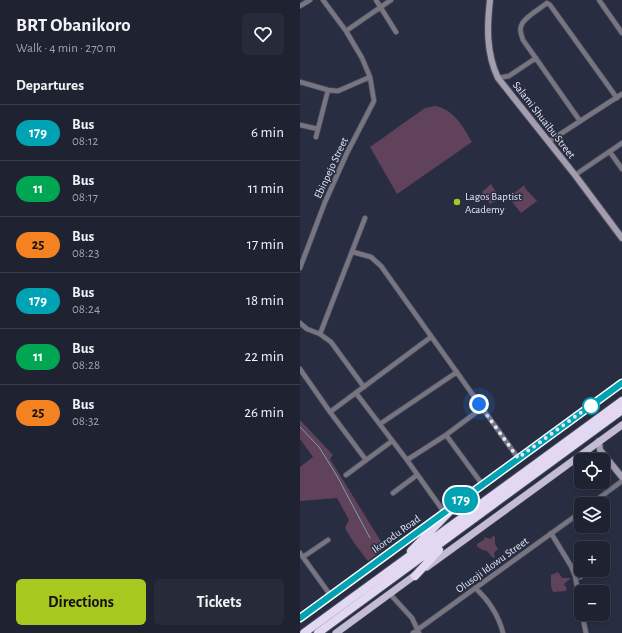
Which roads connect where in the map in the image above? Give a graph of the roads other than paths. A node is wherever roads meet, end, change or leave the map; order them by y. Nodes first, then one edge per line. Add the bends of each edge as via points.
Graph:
1 (310, 0) edge
2 (323, 0) edge
3 (376, 0) edge
4 (391, 0) edge
5 (490, 0) edge
6 (599, 0) edge
7 (300, 6) edge
8 (381, 7) junction
9 (346, 31) junction
10 (396, 32) dead end
11 (622, 33) edge
12 (536, 58) junction
13 (370, 77) junction
14 (498, 78) junction
15 (300, 82) edge
16 (328, 90) junction
17 (622, 94) edge
18 (617, 98) junction
19 (580, 121) junction
20 (300, 125) edge
21 (318, 129) junction
22 (316, 137) dead end
23 (548, 142) junction
24 (622, 143) edge
25 (610, 152) junction
26 (622, 169) edge
27 (575, 175) junction
28 (365, 218) dead end
29 (622, 238) edge
30 (353, 252) junction
31 (300, 268) edge
32 (300, 323) edge
33 (320, 334) junction
34 (431, 337) junction
35 (300, 369) edge
36 (457, 372) junction
37 (622, 383) edge
38 (364, 387) junction
39 (356, 393) junction
40 (622, 401) edge
41 (482, 408) junction
42 (622, 410) edge
43 (330, 412) junction
44 (380, 424) junction
45 (622, 424) edge
46 (446, 435) junction
47 (392, 441) junction
48 (599, 441) junction
49 (590, 447) junction
50 (600, 450) junction
51 (518, 458) junction
52 (366, 460) junction
53 (407, 460) junction
54 (346, 475) dead end
55 (417, 475) junction
56 (622, 477) edge
57 (622, 481) edge
58 (482, 484) junction
59 (393, 493) dead end
60 (600, 497) edge
61 (458, 503) junction
62 (444, 512) junction
63 (574, 517) edge
64 (551, 534) junction
65 (451, 536) junction
66 (328, 540) dead end
67 (302, 555) edge
68 (395, 567) junction
69 (415, 576) junction
70 (577, 585) edge
71 (475, 588) junction
72 (390, 594) junction
73 (331, 596) junction
74 (300, 618) edge
75 (583, 621) edge
76 (418, 631) edge
77 (304, 633) edge
78 (318, 633) edge
79 (336, 633) edge
80 (413, 633) edge
81 (503, 633) edge
82 (586, 633) edge

1 - 7 street
2 - 9 street, Ebinpejo Street
3 - 8 street
4 - 8 street
5 - 14 street, Salami Shuaibu Street via 488,42
6 - 11 street
8 - 9 street
8 - 10 street
9 - 13 street, Ebinpejo Street
12 - 14 street via 509,76
12 - 18 street via 523,40 520,31 522,23 547,3
12 - 19 street
13 - 16 street via 343,90
13 - 31 street, Ebinpejo Street via 374,101 346,154
14 - 23 street, Salami Shuaibu Street
15 - 16 street
16 - 21 street
17 - 18 street
18 - 19 street
19 - 23 street
20 - 21 street
21 - 22 street
23 - 27 street, Salami Shuaibu Street
24 - 25 street
25 - 26 street
25 - 27 street
27 - 29 street, Salami Shuaibu Street
28 - 30 street
30 - 33 street
30 - 34 street via 376,261
32 - 33 street
33 - 38 street via 331,342
34 - 36 street
34 - 38 street
35 - 43 street
36 - 41 street
36 - 44 street
37 - 51 main road, Ikorodu Road
38 - 39 street
39 - 43 street
39 - 44 street
40 - 68 highway
41 - 46 street
41 - 51 street
42 - 65 highway
43 - 52 street
44 - 47 street
45 - 48 main road
46 - 53 street
46 - 58 street
47 - 52 street
47 - 53 street
48 - 49 main road
48 - 50 street
49 - 50 street
49 - 69 main road
50 - 56 street
51 - 58 main road, Ikorodu Road
52 - 54 street
53 - 55 street
55 - 59 street
55 - 62 street
57 - 60 street
58 - 61 main road, Ikorodu Road
61 - 62 main road, Ikorodu Road
61 - 68 highway
62 - 73 main road, Ikorodu Road
63 - 64 street, Olusoji Idowu Street
64 - 70 street via 572,566
64 - 71 street, Olusoji Idowu Street
65 - 69 highway
65 - 78 highway
66 - 67 street
67 - 73 street
68 - 77 highway
69 - 72 main road
71 - 76 street, Olusoji Idowu Street
71 - 81 street via 500,621
72 - 76 street via 409,614
72 - 79 main road
73 - 74 main road, Ikorodu Road
75 - 82 street
76 - 80 street, Olusoji Idowu Street

